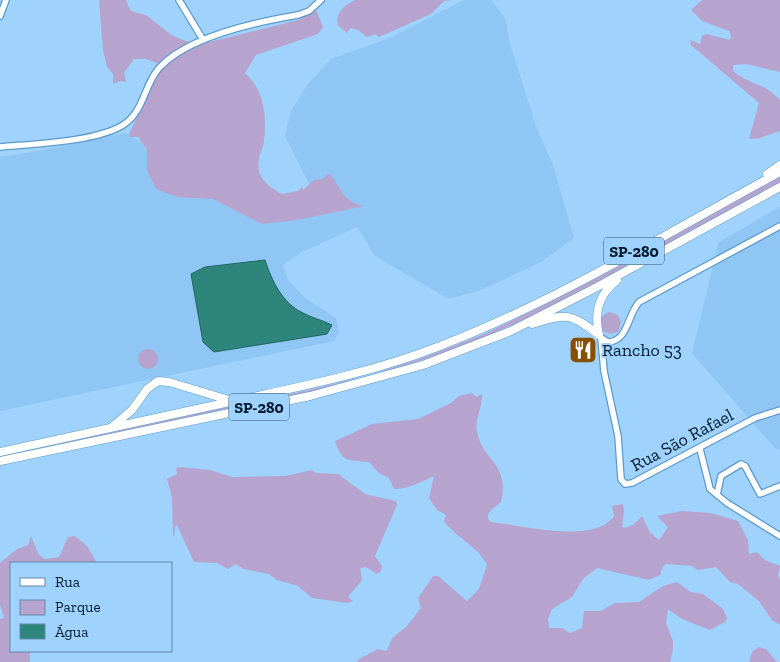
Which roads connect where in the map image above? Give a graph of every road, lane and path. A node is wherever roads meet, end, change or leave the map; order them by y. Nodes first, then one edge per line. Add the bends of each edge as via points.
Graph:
1 (6, 0) edge
2 (179, 0) edge
3 (320, 0) edge
4 (0, 16) edge
5 (202, 38) junction
6 (0, 148) edge
7 (780, 165) edge
8 (780, 172) edge
9 (780, 186) edge
10 (730, 199) junction
11 (780, 226) edge
12 (640, 262) junction
13 (511, 331) junction
14 (600, 337) junction
15 (234, 401) junction
16 (780, 410) edge
17 (110, 428) junction
18 (700, 449) junction
19 (0, 452) edge
20 (0, 461) edge
21 (780, 486) edge
22 (717, 495) junction
23 (780, 536) edge

1 - 4 street
2 - 5 street
3 - 5 street via 309,11 298,15
5 - 6 street via 159,68 134,115 124,125 95,135
7 - 10 highway
8 - 10 highway, SP-280
9 - 12 highway, SP-280
10 - 15 highway, SP-280 via 557,293 440,347 317,384
11 - 14 street via 639,302 619,339 608,342
12 - 13 highway, SP-280
12 - 14 highway via 611,284 600,299 596,313
13 - 14 highway via 554,318 569,317 580,321
13 - 20 highway, SP-280 via 423,365 356,385
14 - 18 street, Rua São Rafael via 618,436 622,482 632,483
15 - 17 highway, SP-280
15 - 17 highway via 158,381 147,389 132,410
16 - 18 street, Rua São Rafael via 763,415
17 - 19 highway, SP-280
18 - 22 street via 708,485
21 - 22 street via 760,494 742,464 721,476
22 - 23 street

